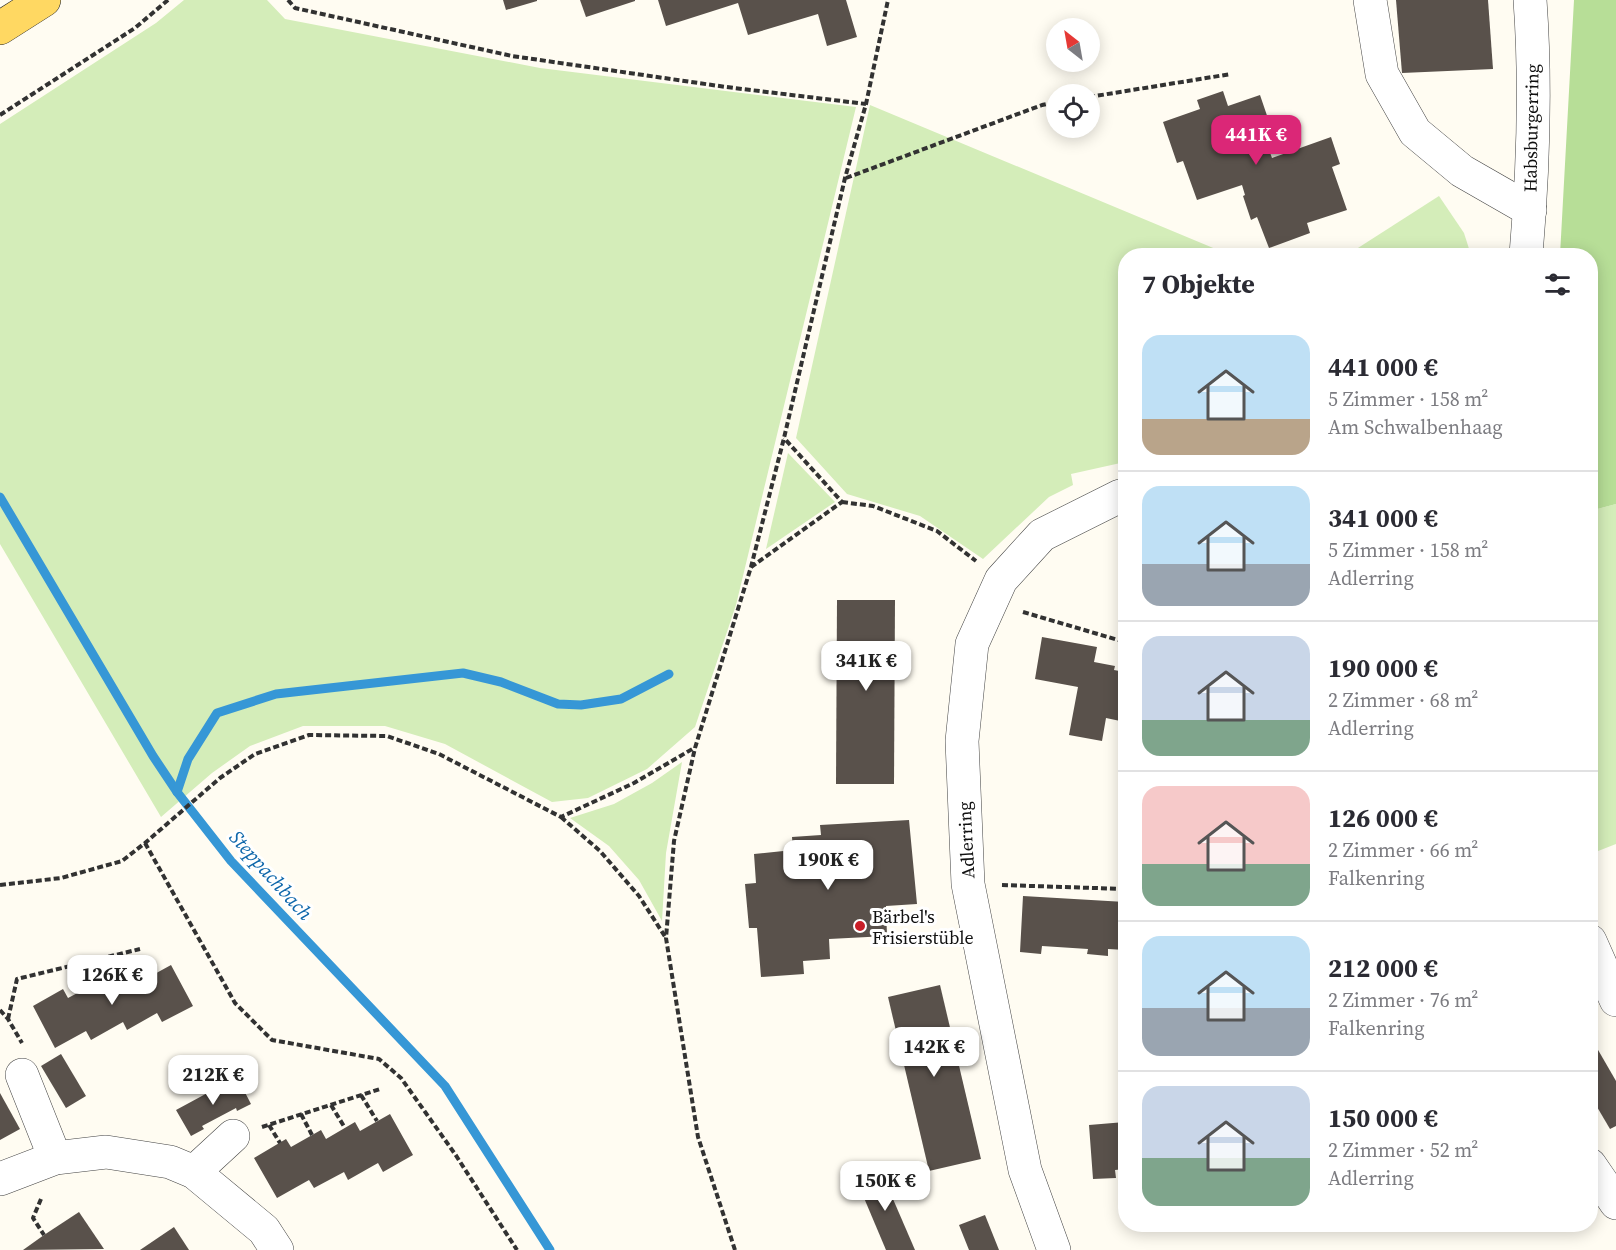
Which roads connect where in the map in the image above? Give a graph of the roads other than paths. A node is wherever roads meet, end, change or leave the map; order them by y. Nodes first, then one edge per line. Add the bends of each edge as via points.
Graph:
1 (44, 0) edge
2 (1370, 0) edge
3 (1530, 0) edge
4 (0, 28) edge
5 (1530, 210) junction
6 (1527, 248) edge
7 (1118, 497) edge
8 (1598, 959) edge
9 (1616, 1000) edge
10 (22, 1075) dead end
11 (233, 1136) road end
12 (55, 1158) junction
13 (194, 1172) junction
14 (1598, 1177) edge
15 (0, 1179) edge
16 (1616, 1203) edge
17 (277, 1250) edge
18 (1054, 1250) edge

1 - 4 main road
2 - 5 street via 1382,74 1415,132 1462,171
3 - 5 street, Habsburgerring
5 - 6 street, Habsburgerring
7 - 18 street, Adlerring via 1042,535 996,592 972,644 962,741 968,884 1025,1170
8 - 9 street
10 - 12 street
11 - 13 street
12 - 13 street via 106,1152 170,1162
12 - 15 street
13 - 17 street via 264,1230
14 - 16 street

